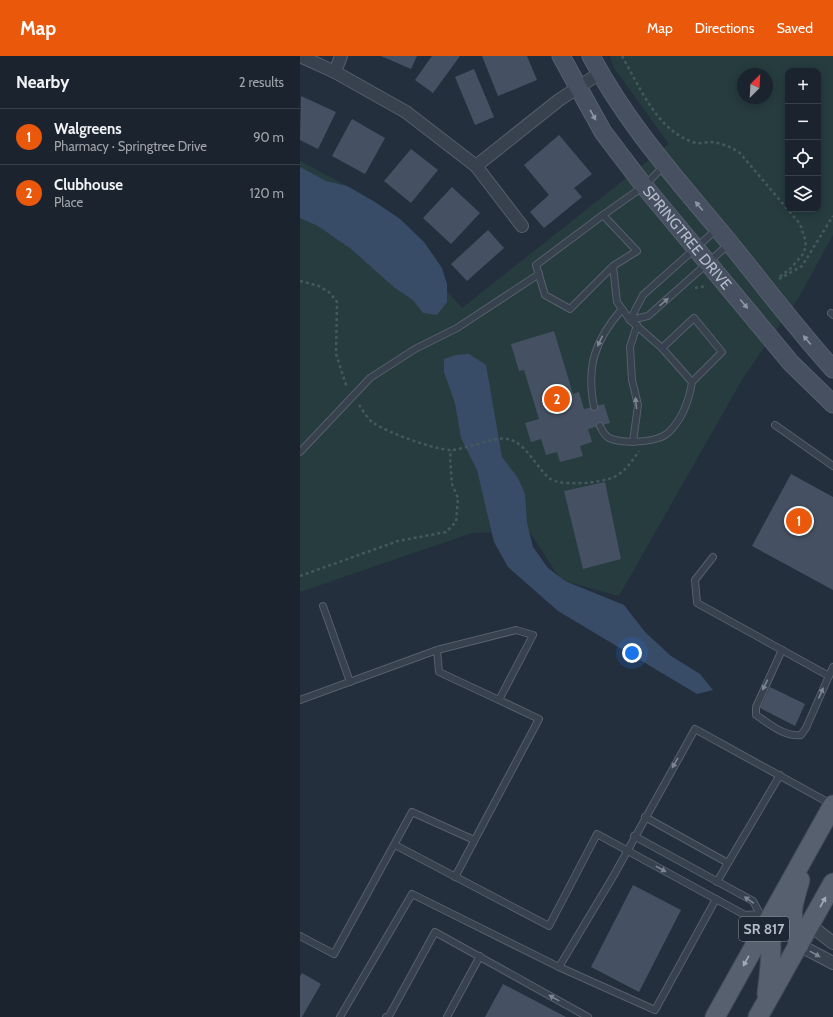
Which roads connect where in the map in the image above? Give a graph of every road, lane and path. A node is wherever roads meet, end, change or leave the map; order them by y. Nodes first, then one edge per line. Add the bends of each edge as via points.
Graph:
1 (300, 56) edge
2 (341, 56) edge
3 (561, 56) edge
4 (591, 56) edge
5 (622, 56) edge
6 (335, 72) junction
7 (600, 74) junction
8 (578, 87) junction
9 (476, 166) junction
10 (664, 166) junction
11 (644, 186) junction
12 (603, 215) junction
13 (833, 216) edge
14 (522, 226) dead end
15 (718, 228) junction
16 (730, 243) junction
17 (696, 248) junction
18 (709, 263) junction
19 (613, 266) junction
20 (539, 274) junction
21 (765, 287) junction
22 (693, 288) dead end
23 (712, 292) dead end
24 (622, 309) junction
25 (630, 320) junction
26 (637, 325) junction
27 (662, 348) junction
28 (833, 369) edge
29 (692, 382) junction
30 (833, 404) edge
31 (594, 407) dead end
32 (775, 425) dead end
33 (600, 426) dead end
34 (641, 441) junction
35 (633, 442) junction
36 (463, 448) dead end
37 (451, 450) dead end
38 (300, 452) edge
39 (833, 466) edge
40 (713, 557) dead end
41 (300, 576) edge
42 (323, 606) dead end
43 (437, 650) junction
44 (782, 650) junction
45 (833, 667) edge
46 (829, 676) junction
47 (350, 682) junction
48 (300, 700) edge
49 (499, 700) junction
50 (780, 775) junction
51 (833, 805) edge
52 (645, 817) junction
53 (634, 836) junction
54 (474, 840) junction
55 (813, 841) junction
56 (395, 845) junction
57 (627, 850) junction
58 (728, 863) junction
59 (455, 877) junction
60 (718, 882) junction
61 (833, 883) edge
62 (716, 899) junction
63 (765, 917) junction
64 (810, 925) junction
65 (300, 936) edge
66 (833, 943) edge
67 (798, 945) junction
68 (480, 956) junction
69 (833, 963) edge
70 (559, 967) junction
71 (762, 1010) edge
72 (340, 1017) edge
73 (389, 1017) edge
74 (447, 1017) edge
75 (588, 1017) edge
76 (714, 1017) edge

1 - 6 street
2 - 6 street
3 - 8 street, SPRINGTREE DRIVE
4 - 7 street, SPRINGTREE DRIVE
5 - 21 path via 660,119 679,136 697,143 726,144 739,152 800,224 806,242 804,253 790,269
6 - 9 street via 406,112
7 - 8 street
7 - 10 street, SPRINGTREE DRIVE
8 - 9 street
8 -> 11 street, SPRINGTREE DRIVE via 603,132
9 - 14 street
10 - 11 lane
15 -> 10 street, SPRINGTREE DRIVE
11 - 12 lane
11 - 17 street, SPRINGTREE DRIVE
12 - 19 lane via 637,251
12 - 20 lane via 536,265
13 - 21 path via 802,266
15 - 16 street, SPRINGTREE DRIVE
15 - 17 lane
16 - 18 lane
16 - 21 street, SPRINGTREE DRIVE
17 - 18 street, SPRINGTREE DRIVE
17 - 25 lane via 643,295
25 -> 18 lane via 648,316
18 -> 30 street, SPRINGTREE DRIVE via 791,363
19 - 20 lane via 570,309 545,295
19 - 24 lane via 617,302
20 - 38 lane via 457,328 415,349 370,378
28 -> 21 street, SPRINGTREE DRIVE
22 - 23 path via 707,286
24 - 25 lane
24 -> 31 lane via 601,337 595,352 591,369
25 - 26 lane
26 - 27 lane
35 -> 26 lane via 638,405 632,380 630,347
27 - 29 lane
27 - 29 lane via 694,318 722,352
29 - 34 lane via 684,413 668,433 654,440
32 - 39 lane
33 - 35 lane via 609,438
34 - 35 lane
34 - 36 path via 640,451 628,468 614,477 568,484 550,480 516,442 506,438
37 - 41 path via 452,484 458,498 456,522 446,532 398,540
40 - 44 lane via 695,580 697,603
42 - 47 lane
43 - 47 lane
43 - 49 lane via 439,672
43 - 49 lane via 516,630 533,635
44 - 46 lane
44 -> 46 lane via 756,707 756,715 783,732 794,736 801,735
45 - 46 lane
47 - 48 lane
49 - 54 lane via 539,718
50 - 51 lane
50 -> 52 lane via 695,729
50 - 58 lane
51 - 55 main road, SR 817
52 - 53 lane
52 - 58 lane
53 - 57 lane
53 - 60 lane
54 - 56 lane via 412,812
54 - 59 lane
55 - 63 main road, SR 817
55 - 67 main road via 793,904 791,920
56 - 59 lane
56 - 65 lane via 334,954
57 - 59 lane via 597,834 549,926
57 -> 62 lane
57 - 70 lane
58 - 60 lane
63 -> 60 lane via 753,901
64 -> 61 main road, SR 817
62 - 63 lane via 745,915
62 - 70 lane via 655,1010
63 - 71 main road via 772,940 772,957
63 -> 76 main road, SR 817
64 - 66 street
64 - 67 main road, SR 817
67 -> 69 street
67 - 71 main road, SR 817
68 - 73 lane via 435,932
68 - 74 lane
75 -> 68 lane
70 - 72 lane via 412,894

